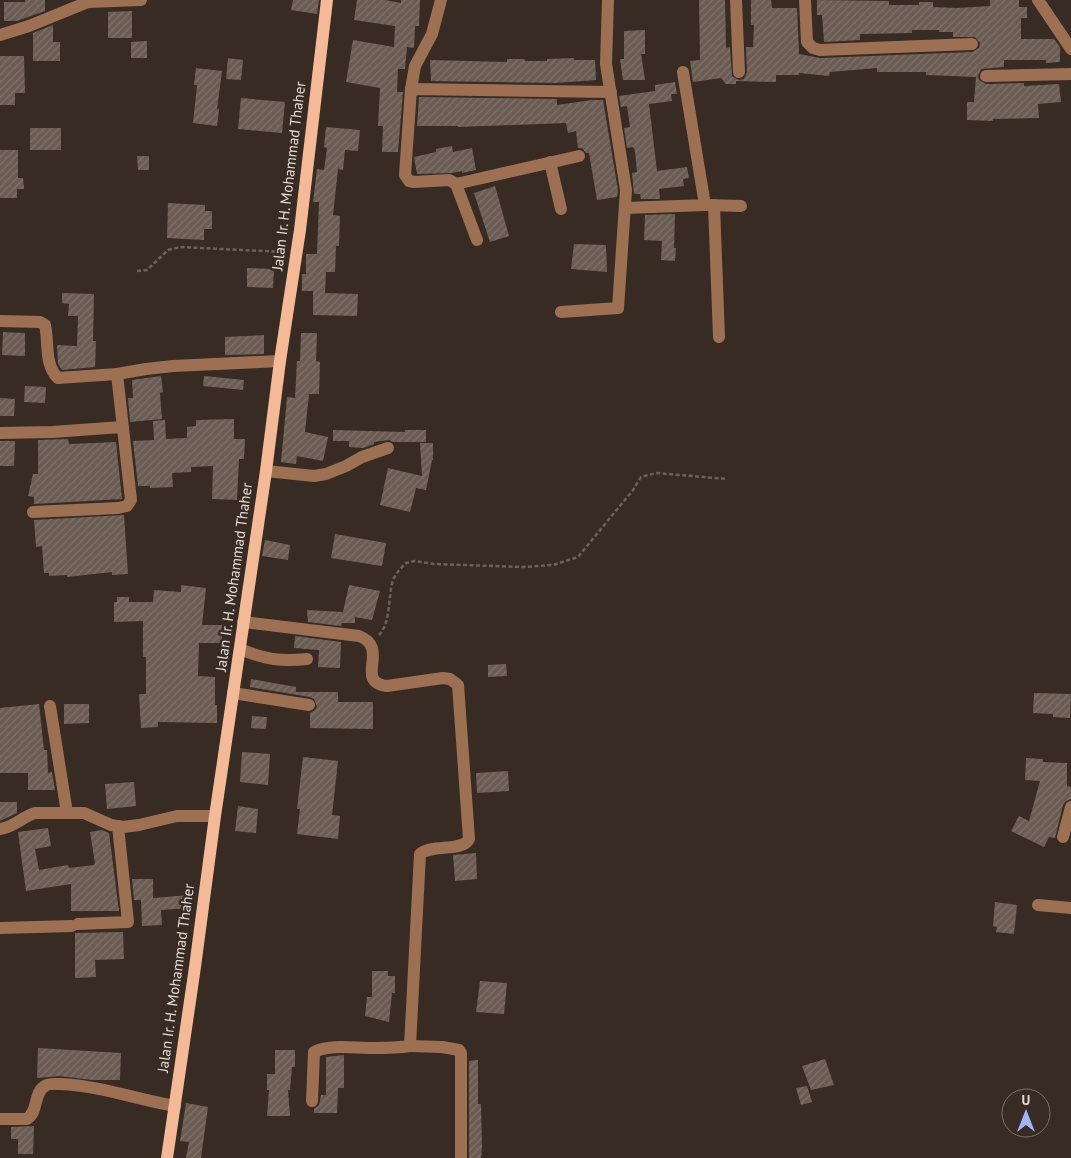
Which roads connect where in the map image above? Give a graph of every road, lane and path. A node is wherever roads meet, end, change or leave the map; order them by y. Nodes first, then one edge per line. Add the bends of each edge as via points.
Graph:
1 (141, 0) edge
2 (327, 0) edge
3 (441, 0) edge
4 (608, 0) edge
5 (736, 0) edge
6 (805, 0) edge
7 (1038, 0) edge
8 (0, 35) edge
9 (972, 44) dead end
10 (1071, 49) edge
11 (683, 72) dead end
12 (740, 72) dead end
13 (1071, 74) edge
14 (986, 76) dead end
15 (411, 89) junction
16 (611, 92) junction
17 (579, 156) dead end
18 (550, 162) junction
19 (456, 184) junction
20 (709, 205) junction
21 (741, 206) dead end
22 (560, 208) dead end
23 (625, 208) junction
24 (476, 240) dead end
25 (296, 252) junction
26 (137, 271) dead end
27 (560, 312) dead end
28 (0, 321) edge
29 (719, 337) dead end
30 (280, 361) junction
31 (117, 374) junction
32 (122, 427) junction
33 (0, 433) edge
34 (388, 448) dead end
35 (266, 471) junction
36 (727, 479) dead end
37 (33, 512) dead end
38 (243, 622) junction
39 (371, 643) junction
40 (240, 649) junction
41 (307, 659) dead end
42 (233, 693) junction
43 (309, 705) dead end
44 (50, 706) dead end
45 (1071, 807) edge
46 (67, 813) junction
47 (215, 816) junction
48 (118, 826) junction
49 (0, 830) edge
50 (1063, 837) dead end
51 (1038, 905) dead end
52 (1071, 908) edge
53 (0, 928) edge
54 (410, 1046) junction
55 (312, 1100) dead end
56 (175, 1106) junction
57 (0, 1119) edge
58 (167, 1158) edge
59 (461, 1158) edge

1 - 8 street via 88,2
2 - 25 main road, Jalan Ir. H. Mohammad Thaher
3 - 15 street via 432,34 415,66
4 - 16 street via 606,64
5 - 12 street
6 - 9 street via 807,42 820,50
7 - 10 street
11 - 20 street
13 - 14 street
15 - 16 street
15 - 19 street via 405,176 414,182 449,180
16 - 23 street via 626,190
17 - 18 street
18 - 19 street
18 - 22 street
19 - 24 street
20 - 21 street
20 - 23 street
20 - 29 street
23 - 27 street via 618,308
25 - 26 path via 180,247 168,250 147,270
25 - 30 main road, Jalan Ir. H. Mohammad Thaher
28 - 31 street via 40,322 45,325 49,362 58,378
30 - 31 street via 146,368
30 - 35 main road, Jalan Ir. H. Mohammad Thaher
31 - 32 street
32 - 33 street
32 - 37 street via 131,500 127,506
34 - 35 street via 326,474 314,476
35 - 38 main road, Jalan Ir. H. Mohammad Thaher
36 - 39 path via 656,473 641,477 578,557 553,565 406,563 394,580 382,632
38 - 39 street via 358,636
38 - 40 main road, Jalan Ir. H. Mohammad Thaher
39 - 54 street via 371,677 379,686 443,678 458,685 469,839 462,846 432,848 420,854
40 - 41 street via 261,658
40 - 42 main road, Jalan Ir. H. Mohammad Thaher
42 - 43 street
42 - 47 main road, Jalan Ir. H. Mohammad Thaher
44 - 46 street
45 - 50 street
46 - 48 street via 84,813
46 - 49 street via 35,813
47 - 48 street via 177,816 139,825
47 - 56 main road, Jalan Ir. H. Mohammad Thaher
48 - 53 street via 128,922
51 - 52 street
54 - 55 street via 320,1049 314,1052
54 - 59 street via 442,1047 461,1053
56 - 57 street via 104,1089 49,1084 38,1094 35,1110 27,1119
56 - 58 main road, Jalan Ir. H. Mohammad Thaher

